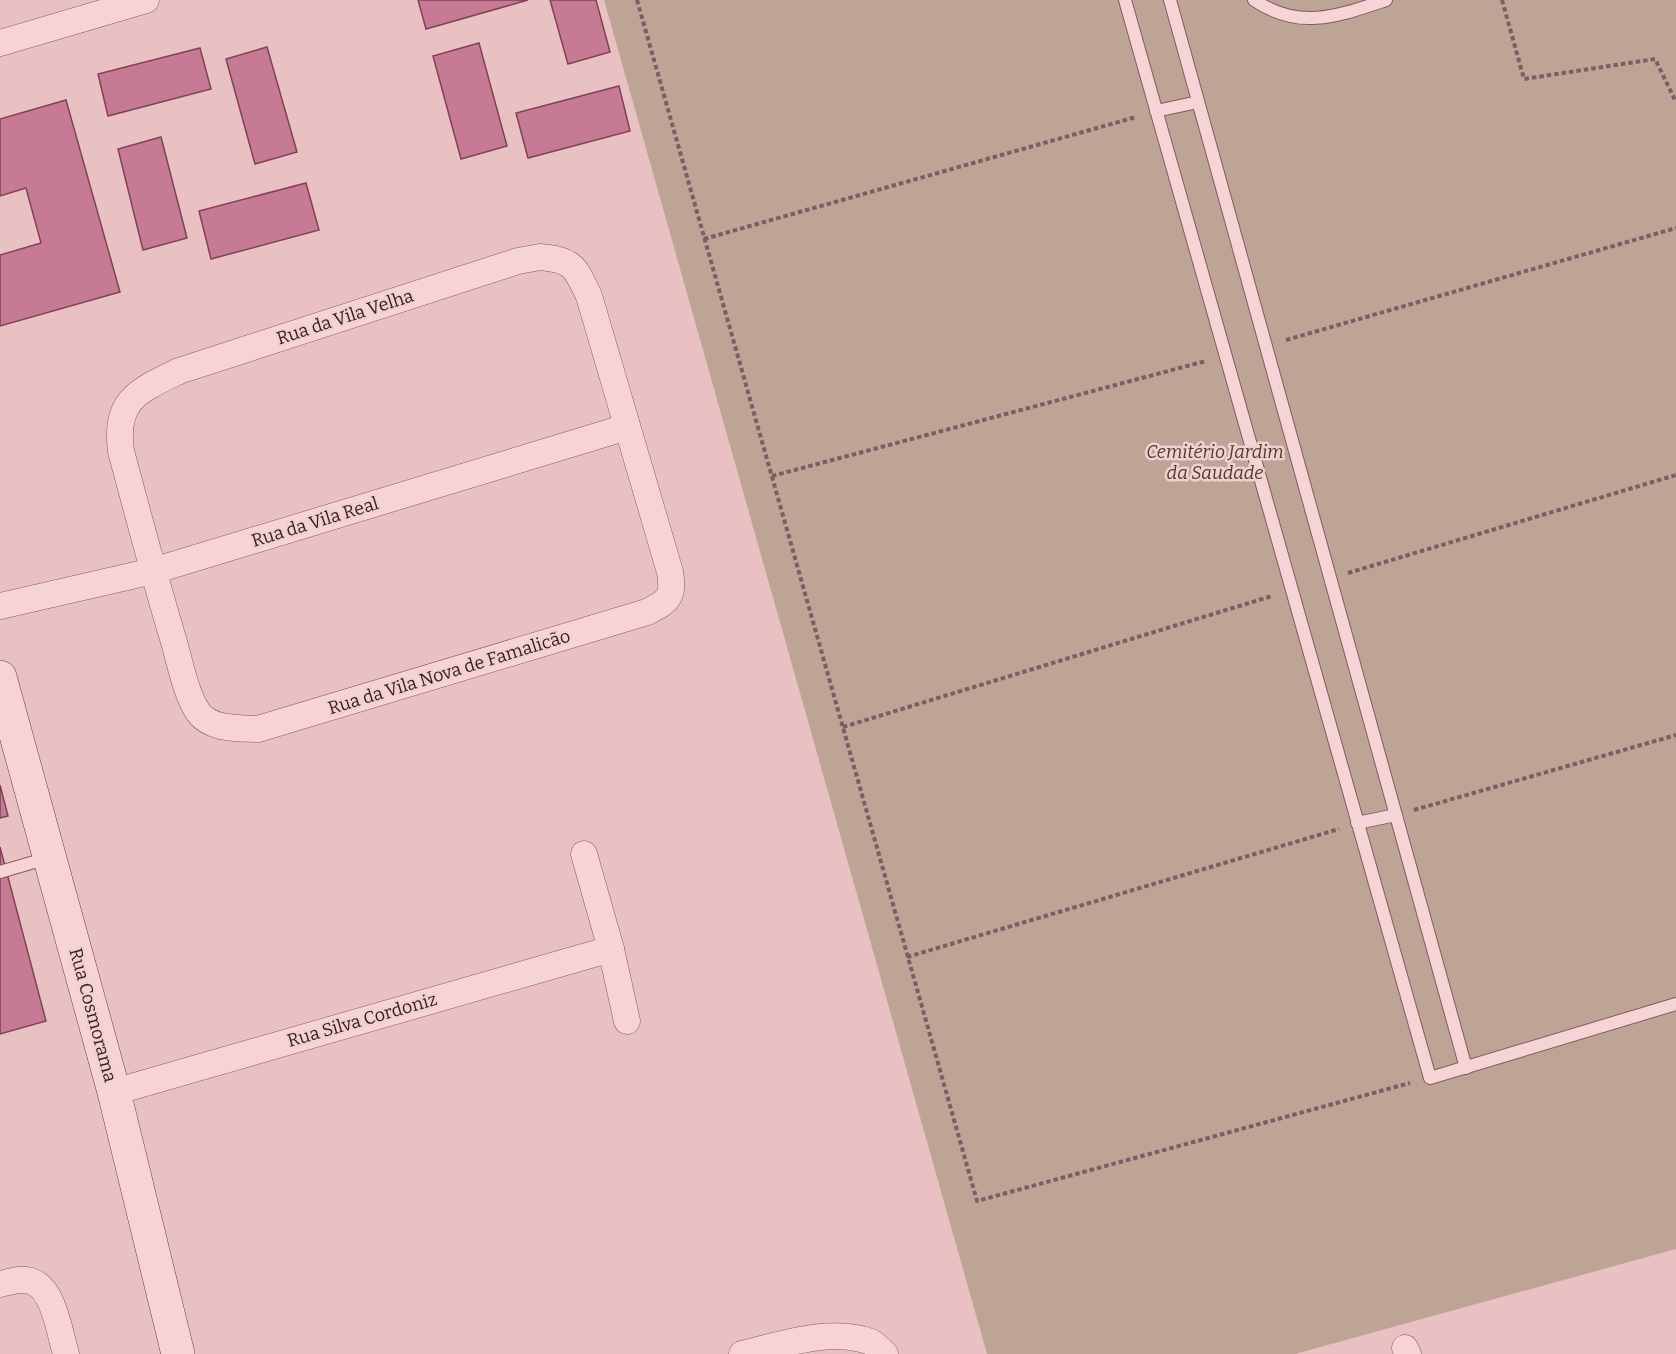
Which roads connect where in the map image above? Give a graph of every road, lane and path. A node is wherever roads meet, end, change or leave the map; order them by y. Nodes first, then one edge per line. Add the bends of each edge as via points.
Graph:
1 (146, 0) edge
2 (636, 0) edge
3 (1125, 0) edge
4 (1170, 0) edge
5 (1254, 0) edge
6 (1386, 0) edge
7 (1502, 0) edge
8 (0, 43) edge
9 (1198, 102) junction
10 (1676, 102) edge
11 (1156, 111) junction
12 (1676, 228) edge
13 (704, 239) junction
14 (1265, 346) junction
15 (1225, 356) junction
16 (627, 427) junction
17 (1676, 475) edge
18 (772, 476) junction
19 (153, 571) junction
20 (1330, 578) junction
21 (1291, 590) junction
22 (0, 606) edge
23 (0, 677) edge
24 (843, 727) junction
25 (1676, 735) edge
26 (1396, 815) junction
27 (1357, 824) junction
28 (584, 854) dead end
29 (50, 858) junction
30 (0, 872) edge
31 (611, 949) junction
32 (907, 957) junction
33 (1676, 1004) edge
34 (627, 1021) dead end
35 (1466, 1068) junction
36 (1430, 1078) junction
37 (114, 1092) junction
38 (0, 1284) edge
39 (66, 1354) edge
40 (178, 1354) edge
41 (742, 1354) edge
42 (885, 1354) edge

1 - 8 street
2 - 13 path
3 - 11 lane
4 - 9 lane
5 - 6 lane via 1288,17 1320,19
7 - 10 path via 1524,79 1655,58
9 - 11 lane
9 - 14 lane
11 - 13 path
11 - 15 lane
12 - 14 path
13 - 18 path
14 - 20 lane
15 - 18 path
15 - 21 lane
16 - 19 street, Rua da Vila Real
16 - 19 street, Rua da Vila Velha via 589,296 575,268 559,259 518,261 179,371 141,390 122,412 118,432
16 - 19 street, Rua da Vila Nova de Famalicão via 673,587 663,604 630,617 258,729 226,727 209,722 198,712
17 - 20 path
18 - 24 path
19 - 22 street, Rua da Vila Real
20 - 26 lane
21 - 24 path
21 - 27 lane
23 - 29 main road, Rua Cosmorama
24 - 32 path
25 - 26 path
26 - 27 lane
26 - 35 lane
27 - 32 path
27 - 36 lane
28 - 31 street
29 - 30 lane
29 - 37 main road, Rua Cosmorama
31 - 34 street
31 - 37 street, Rua Silva Cordoniz
32 - 36 path via 977,1201
33 - 35 lane
35 - 36 lane
37 - 40 main road, Rua Cosmorama
38 - 39 street via 17,1280 41,1286 50,1299
41 - 42 street via 800,1340 848,1336 873,1343

